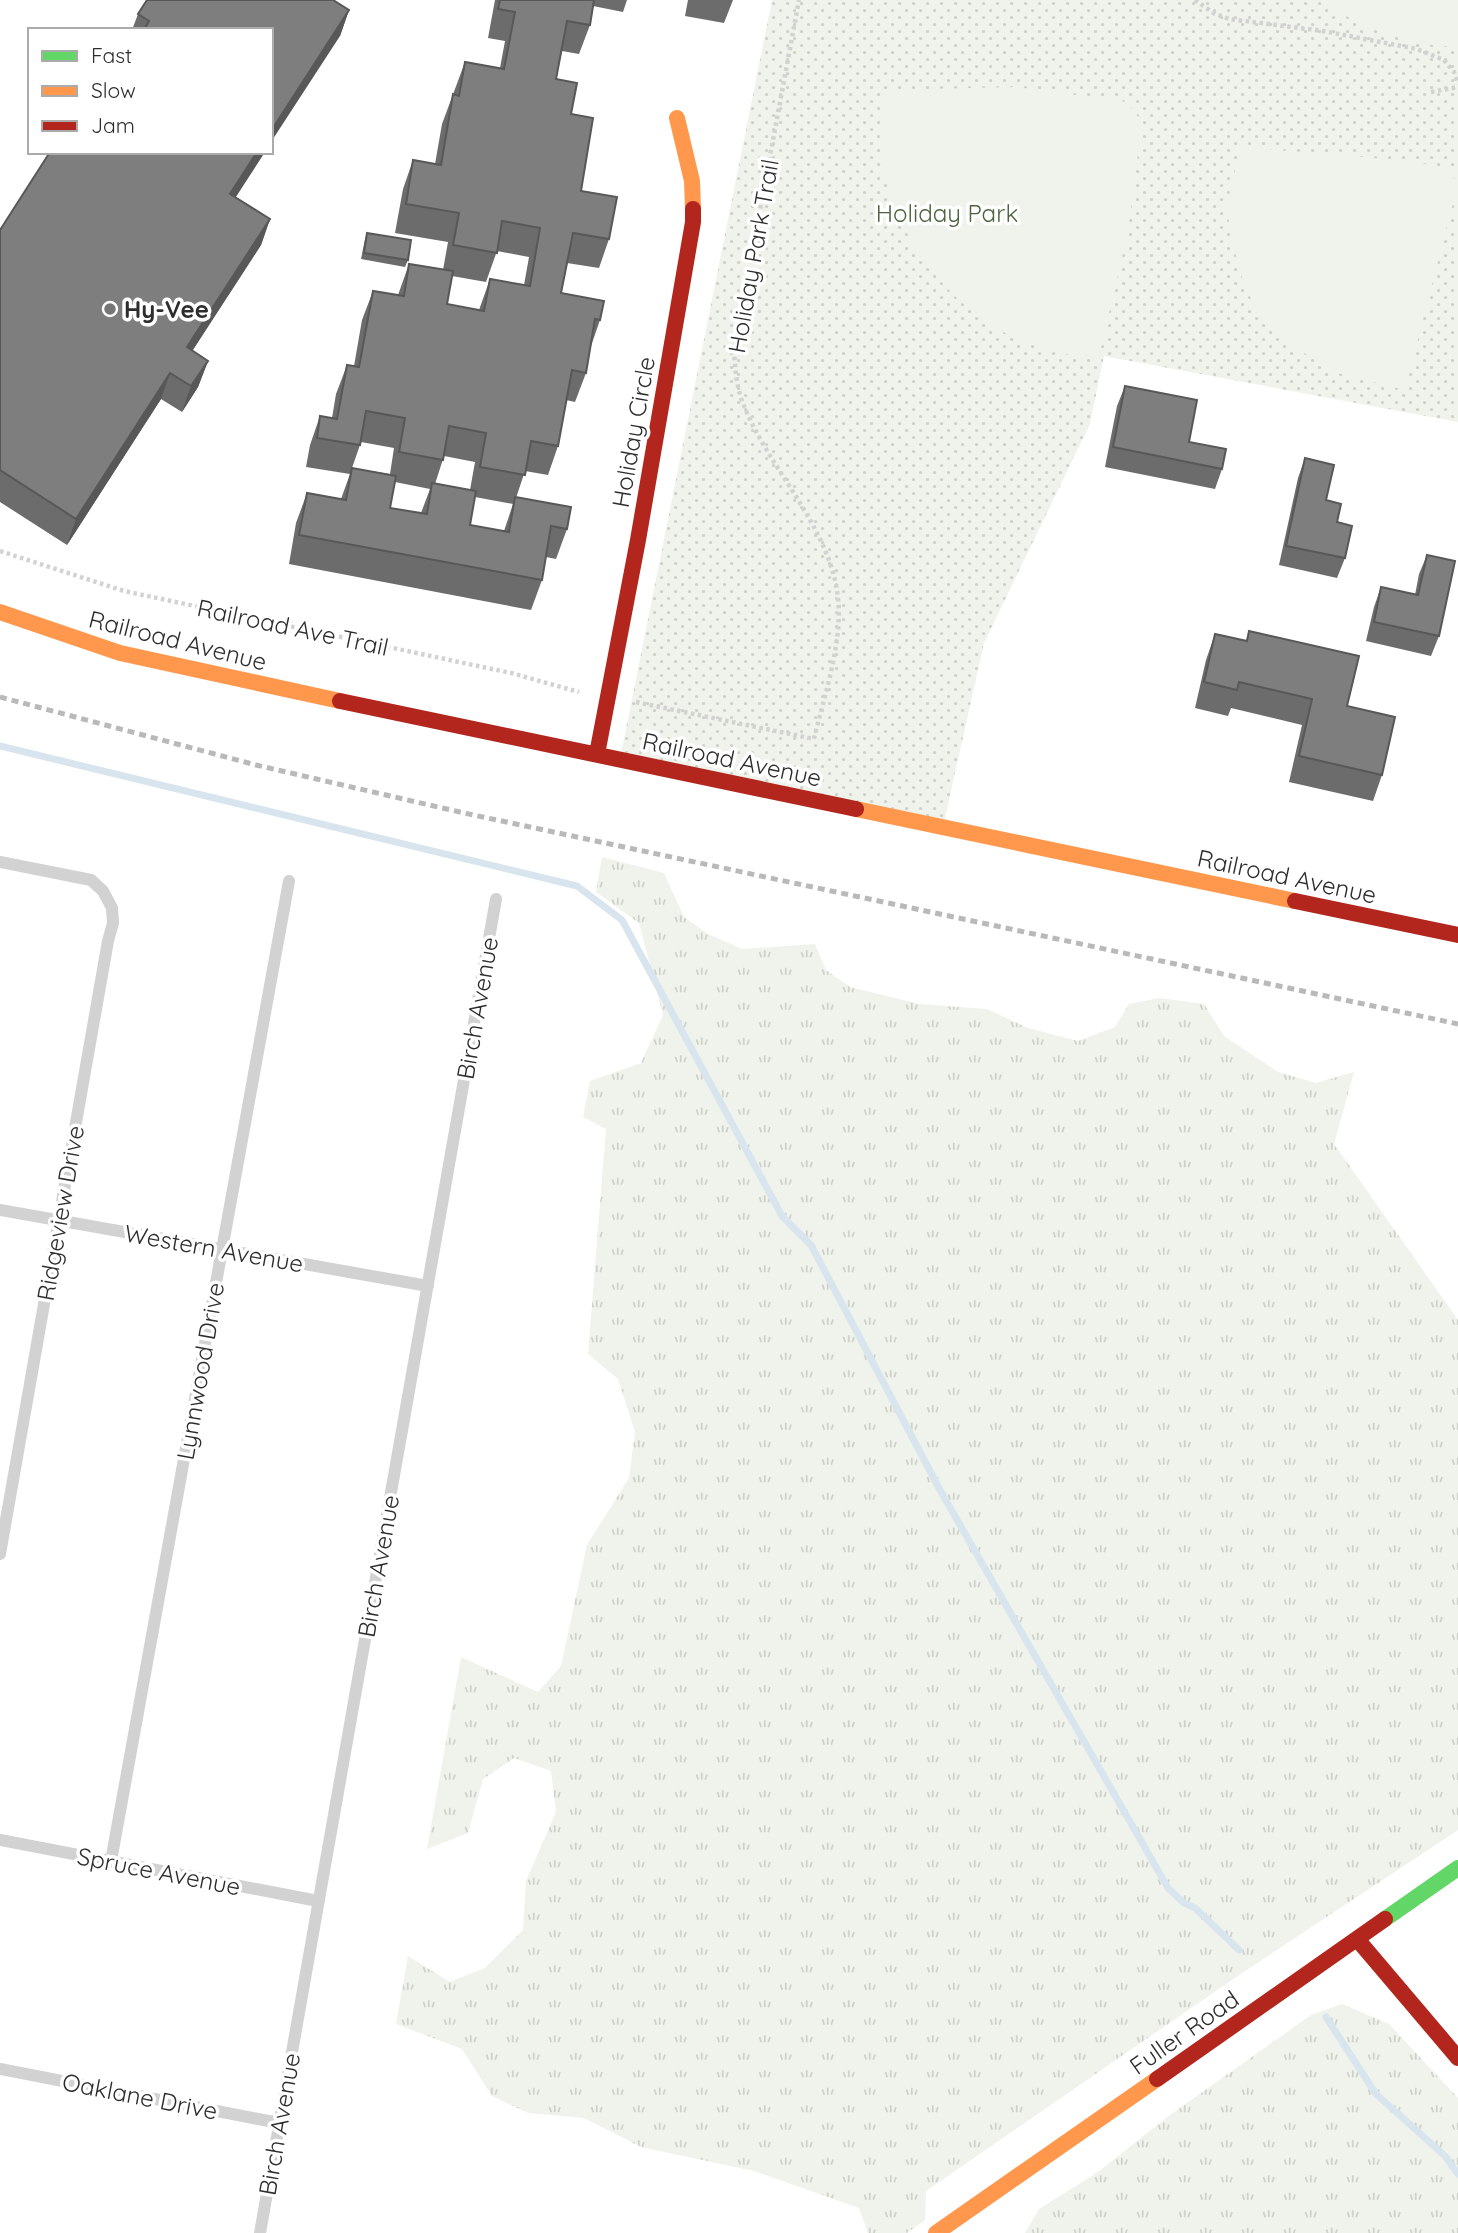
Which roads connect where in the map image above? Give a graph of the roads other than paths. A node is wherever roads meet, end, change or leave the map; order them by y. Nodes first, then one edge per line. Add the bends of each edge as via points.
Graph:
1 (677, 118) dead end
2 (0, 612) edge
3 (597, 754) junction
4 (0, 862) edge
5 (289, 881) dead end
6 (496, 899) dead end
7 (1458, 935) edge
8 (0, 1210) edge
9 (58, 1220) junction
10 (222, 1250) junction
11 (428, 1286) junction
12 (0, 1554) edge
13 (0, 1840) edge
14 (111, 1861) junction
15 (1458, 1868) edge
16 (318, 1902) junction
17 (1357, 1939) junction
18 (1458, 2058) edge
19 (0, 2069) edge
20 (279, 2123) junction
21 (260, 2233) edge
22 (936, 2233) edge

1 - 3 main road, Holiday Circle via 692,181 694,222
2 - 3 main road, Railroad Avenue via 120,653
3 - 7 main road, Railroad Avenue
4 - 9 lane, Ridgeview Drive via 91,880 112,908
5 - 10 lane, Lynnwood Drive
6 - 11 lane, Birch Avenue
8 - 9 lane, Western Avenue
9 - 10 lane, Western Avenue
9 - 12 lane, Ridgeview Drive
10 - 11 lane, Western Avenue
10 - 14 lane, Lynnwood Drive
11 - 16 lane, Birch Avenue
13 - 14 lane, Spruce Avenue
14 - 16 lane, Spruce Avenue
15 - 17 main road, Fuller Road
16 - 20 lane, Birch Avenue
17 - 18 main road
17 - 22 main road, Fuller Road
19 - 20 lane, Oaklane Drive
20 - 21 lane, Birch Avenue

